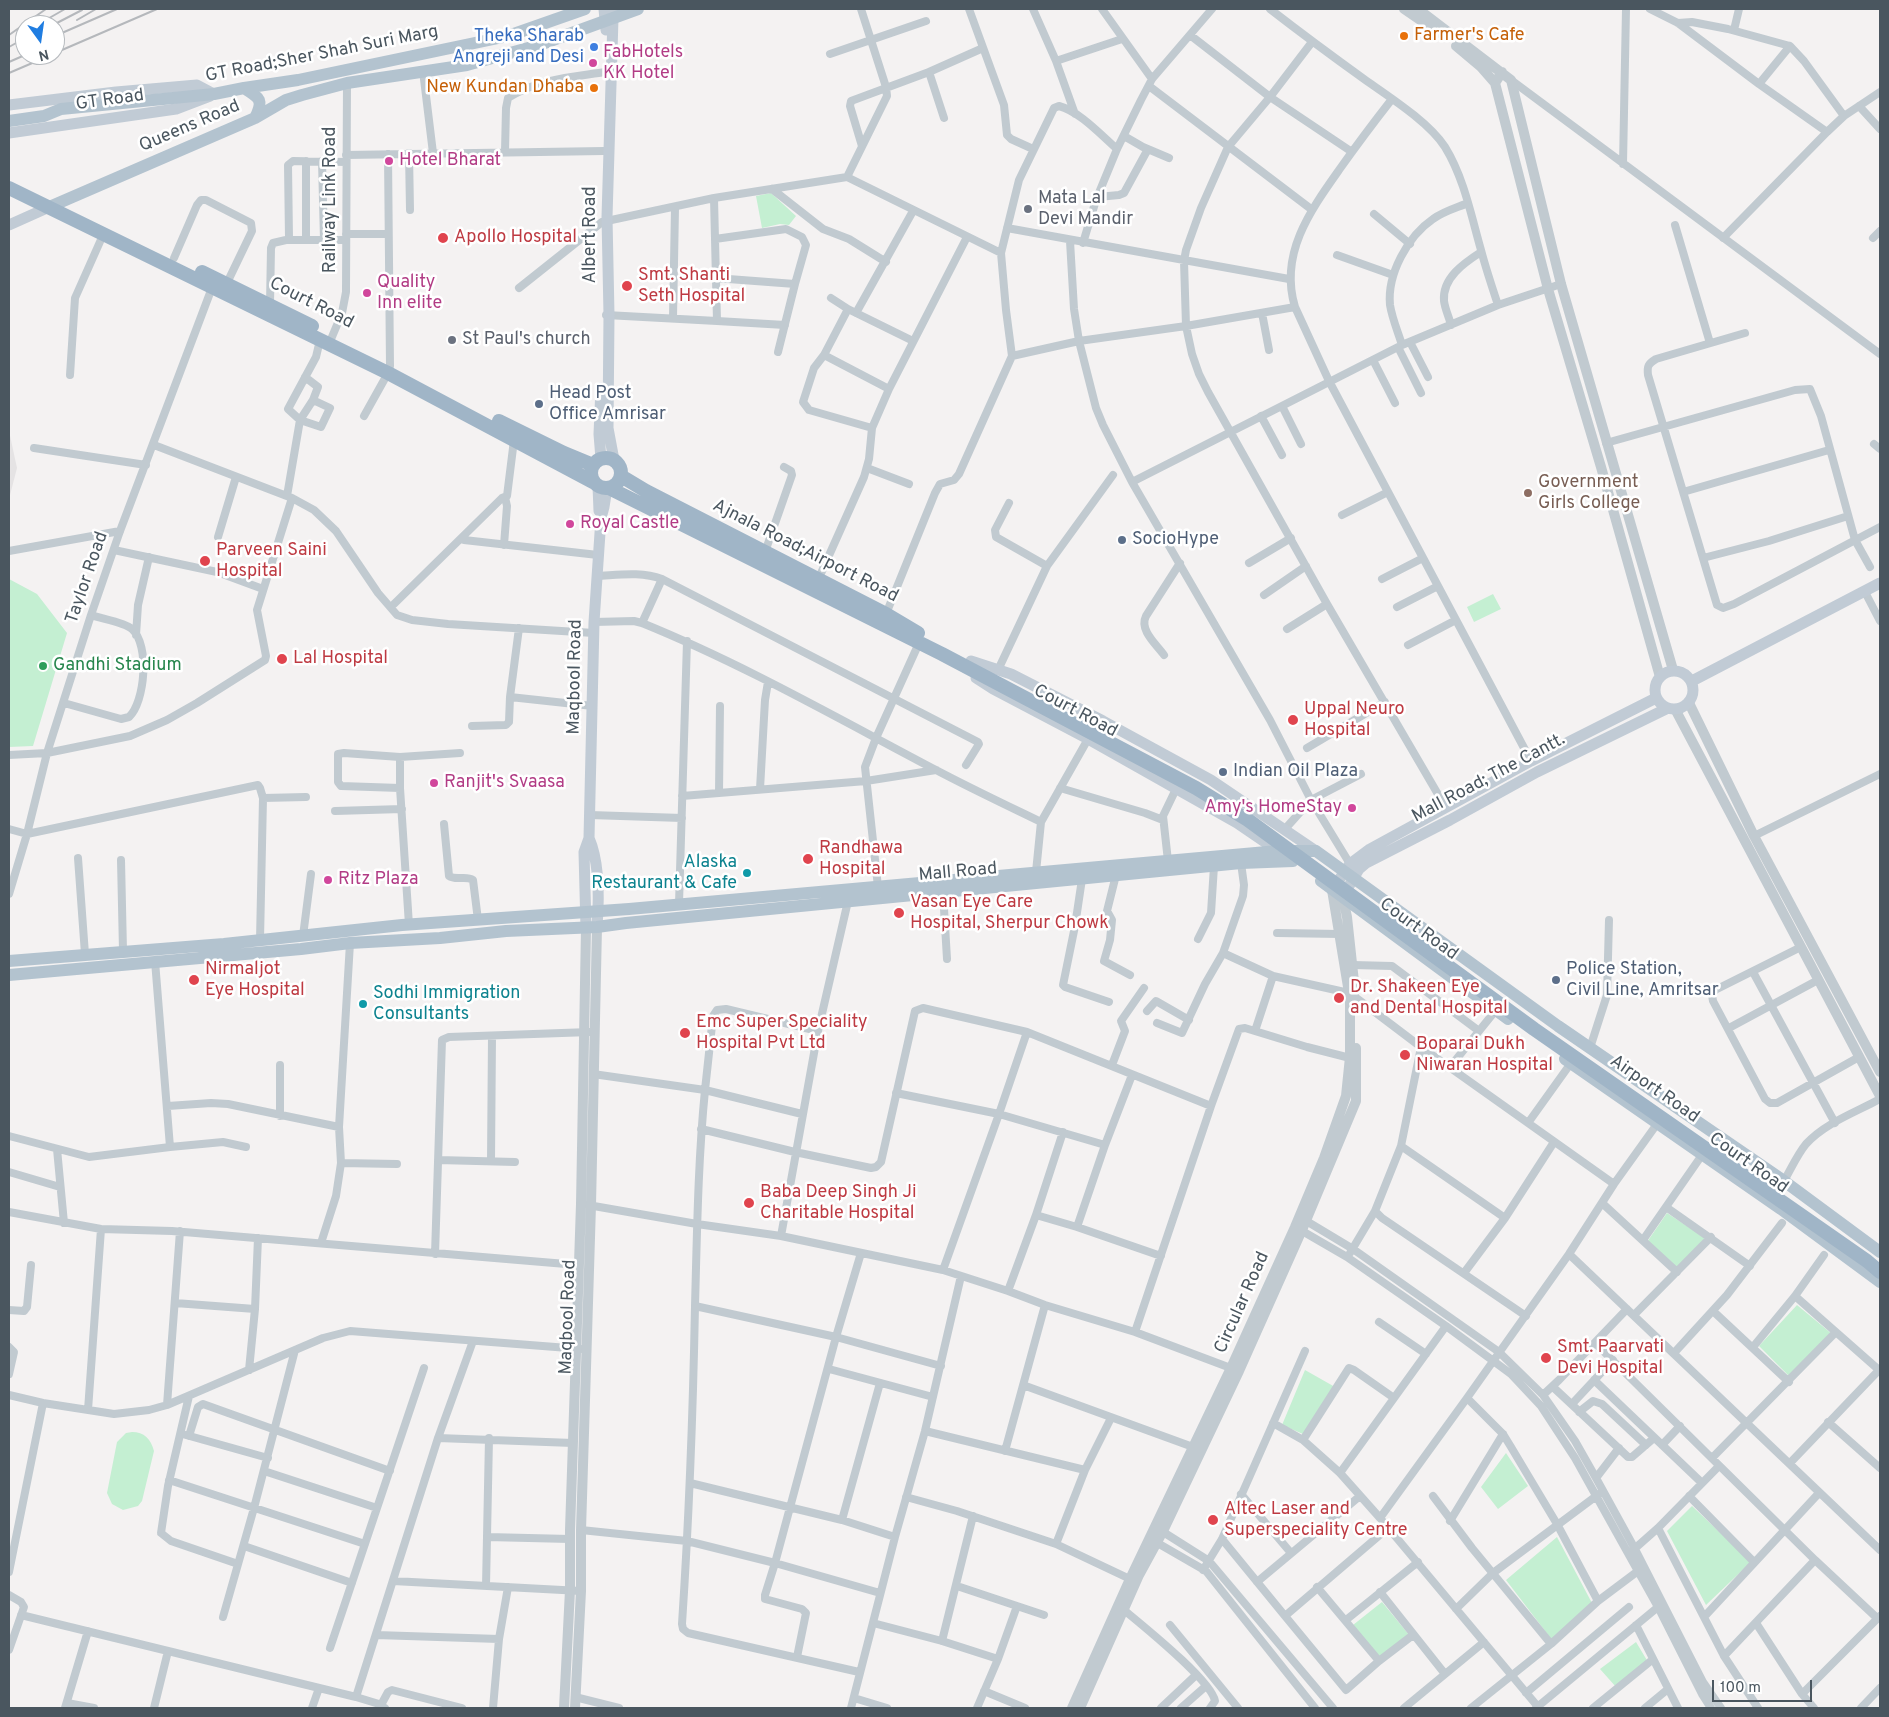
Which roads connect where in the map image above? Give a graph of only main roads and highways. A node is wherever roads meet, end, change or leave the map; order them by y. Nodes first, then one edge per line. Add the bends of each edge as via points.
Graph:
1 (585, 9) edge
2 (638, 9) edge
3 (609, 14) edge
4 (298, 80) junction
5 (347, 82) joint
6 (244, 88) junction
7 (214, 94) junction
8 (302, 95) junction
9 (9, 105) edge
10 (61, 109) junction
11 (9, 112) edge
12 (255, 118) junction
13 (9, 121) edge
14 (9, 133) edge
15 (9, 182) edge
16 (9, 188) edge
17 (52, 205) junction
18 (604, 221) junction
19 (9, 225) edge
20 (219, 283) junction
21 (327, 340) junction
22 (389, 370) junction
23 (603, 461) junction
24 (621, 476) junction
25 (602, 486) junction
26 (1880, 584) edge
27 (942, 654) junction
28 (993, 674) junction
29 (1692, 681) junction
30 (1656, 698) junction
31 (1671, 709) junction
32 (1278, 851) junction
33 (1316, 852) junction
34 (1293, 861) junction
35 (1350, 871) junction
36 (1337, 894) junction
37 (592, 912) junction
38 (592, 928) junction
39 (9, 961) edge
40 (1458, 970) junction
41 (9, 975) edge
42 (1880, 1252) edge
43 (1880, 1260) edge
44 (1880, 1272) edge
45 (1880, 1282) edge

1 - 4 main road, GT Road;Sher Shah Suri Marg via 508,36
2 - 3 main road, GT Road;Sher Shah Suri Marg
3 - 5 main road, GT Road;Sher Shah Suri Marg via 539,45 467,65
3 - 18 main road, Albert Road
3 - 18 main road, Albert Road via 605,72
4 - 6 main road, GT Road;Sher Shah Suri Marg
4 - 8 main road
5 - 8 main road, Queens Road
6 - 7 main road, GT Road;Sher Shah Suri Marg
6 - 12 main road via 256,95 260,102
7 - 9 main road via 197,85
7 - 10 main road, GT Road;Sher Shah Suri Marg
7 - 14 main road, GT Road via 176,109
8 - 12 main road, Queens Road via 286,100
10 - 11 main road via 50,106
10 - 13 main road via 44,116
12 - 17 main road, Queens Road
15 - 17 highway, Court Road
16 - 17 highway
17 - 19 main road
17 - 20 highway, Court Road via 174,258
17 - 20 highway, Court Road via 103,235
18 - 23 main road, Albert Road via 606,315 598,434
20 - 21 highway, Court Road
20 - 21 highway, Court Road via 270,304
21 - 22 highway, Court Road
22 - 23 highway, Court Road via 564,453
22 - 25 highway, Court Road
23 - 24 highway via 621,470
23 - 25 highway via 591,476
24 - 25 highway via 615,486
24 - 28 highway, Ajnala Road;Airport Road via 886,614
25 - 27 highway
25 - 37 main road, Maqbool Road via 604,507 600,518 596,576 589,838 595,851
26 - 29 main road
27 - 28 highway
27 - 32 main road, Court Road via 992,689 1237,823
28 - 33 main road, Court Road via 1011,674 1211,780
28 - 40 highway via 1200,782 1253,814
29 - 30 main road via 1681,671 1666,672 1656,683
29 - 31 main road via 1694,689 1689,703 1683,708
30 - 31 main road
30 - 35 main road, Mall Road; The Cantt. via 1531,761 1370,849
31 - 35 main road, Mall Road; The Cantt. via 1537,772
32 - 33 main road, Mall Road
32 - 34 main road, Court Road
32 - 37 main road, Mall Road
33 - 35 main road, Court Road
34 - 36 main road, Court Road
34 - 38 main road, Mall Road via 1116,875
35 - 36 main road, Mall Road; The Cantt.
35 - 42 main road, Court Road via 1590,1048
36 - 45 main road, Court Road
37 - 38 main road, Maqbool Road
37 - 39 main road, Mall Road
38 - 41 main road, Mall Road via 350,943
40 - 43 highway, Airport Road
40 - 44 highway, Airport Road via 1613,1085

